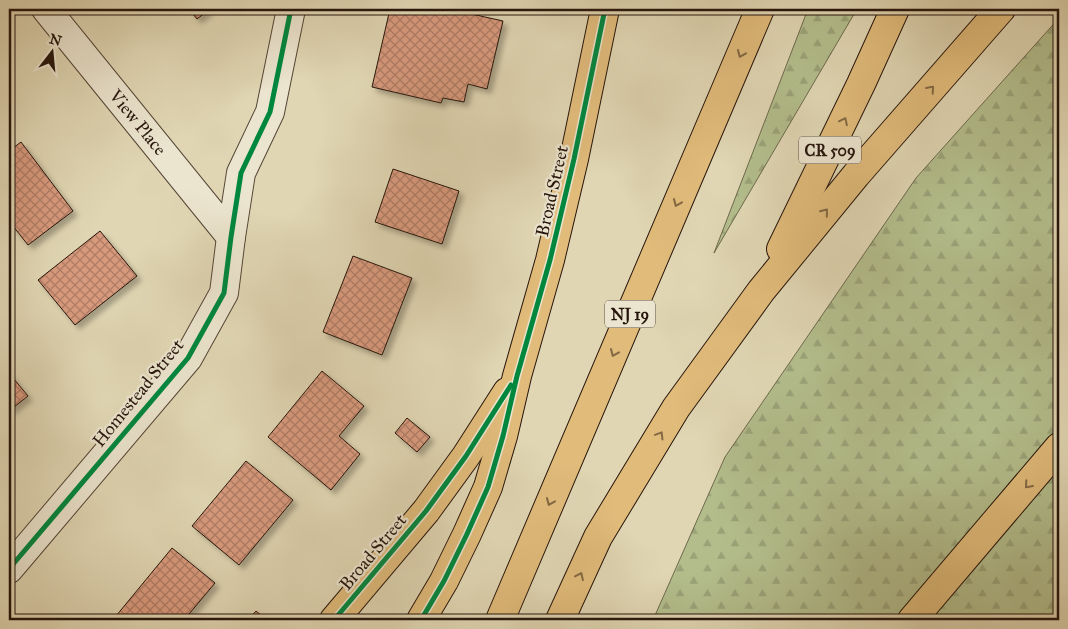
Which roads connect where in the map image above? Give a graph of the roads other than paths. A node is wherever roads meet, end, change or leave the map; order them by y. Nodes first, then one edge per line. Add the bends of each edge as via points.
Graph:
1 (46, 9) edge
2 (291, 9) edge
3 (605, 9) edge
4 (760, 9) edge
5 (895, 9) edge
6 (1001, 9) edge
7 (231, 237) junction
8 (761, 290) junction
9 (517, 376) junction
10 (1059, 447) edge
11 (9, 569) edge
12 (334, 620) edge
13 (421, 620) edge
14 (500, 620) edge
15 (560, 620) edge
16 (912, 620) edge

1 - 7 street, View Place
2 - 7 street, Homestead Street via 270,112 241,172
3 - 9 main road, Broad Street via 550,260
4 -> 14 main road, NJ 19
8 -> 5 main road, CR 509
8 -> 6 main road via 856,174
7 - 11 street, Homestead Street via 224,293 188,358
15 -> 8 main road via 598,537 676,408
9 - 12 main road, Broad Street via 426,511
9 - 13 main road, Broad Street via 488,487 444,581
10 -> 16 main road

